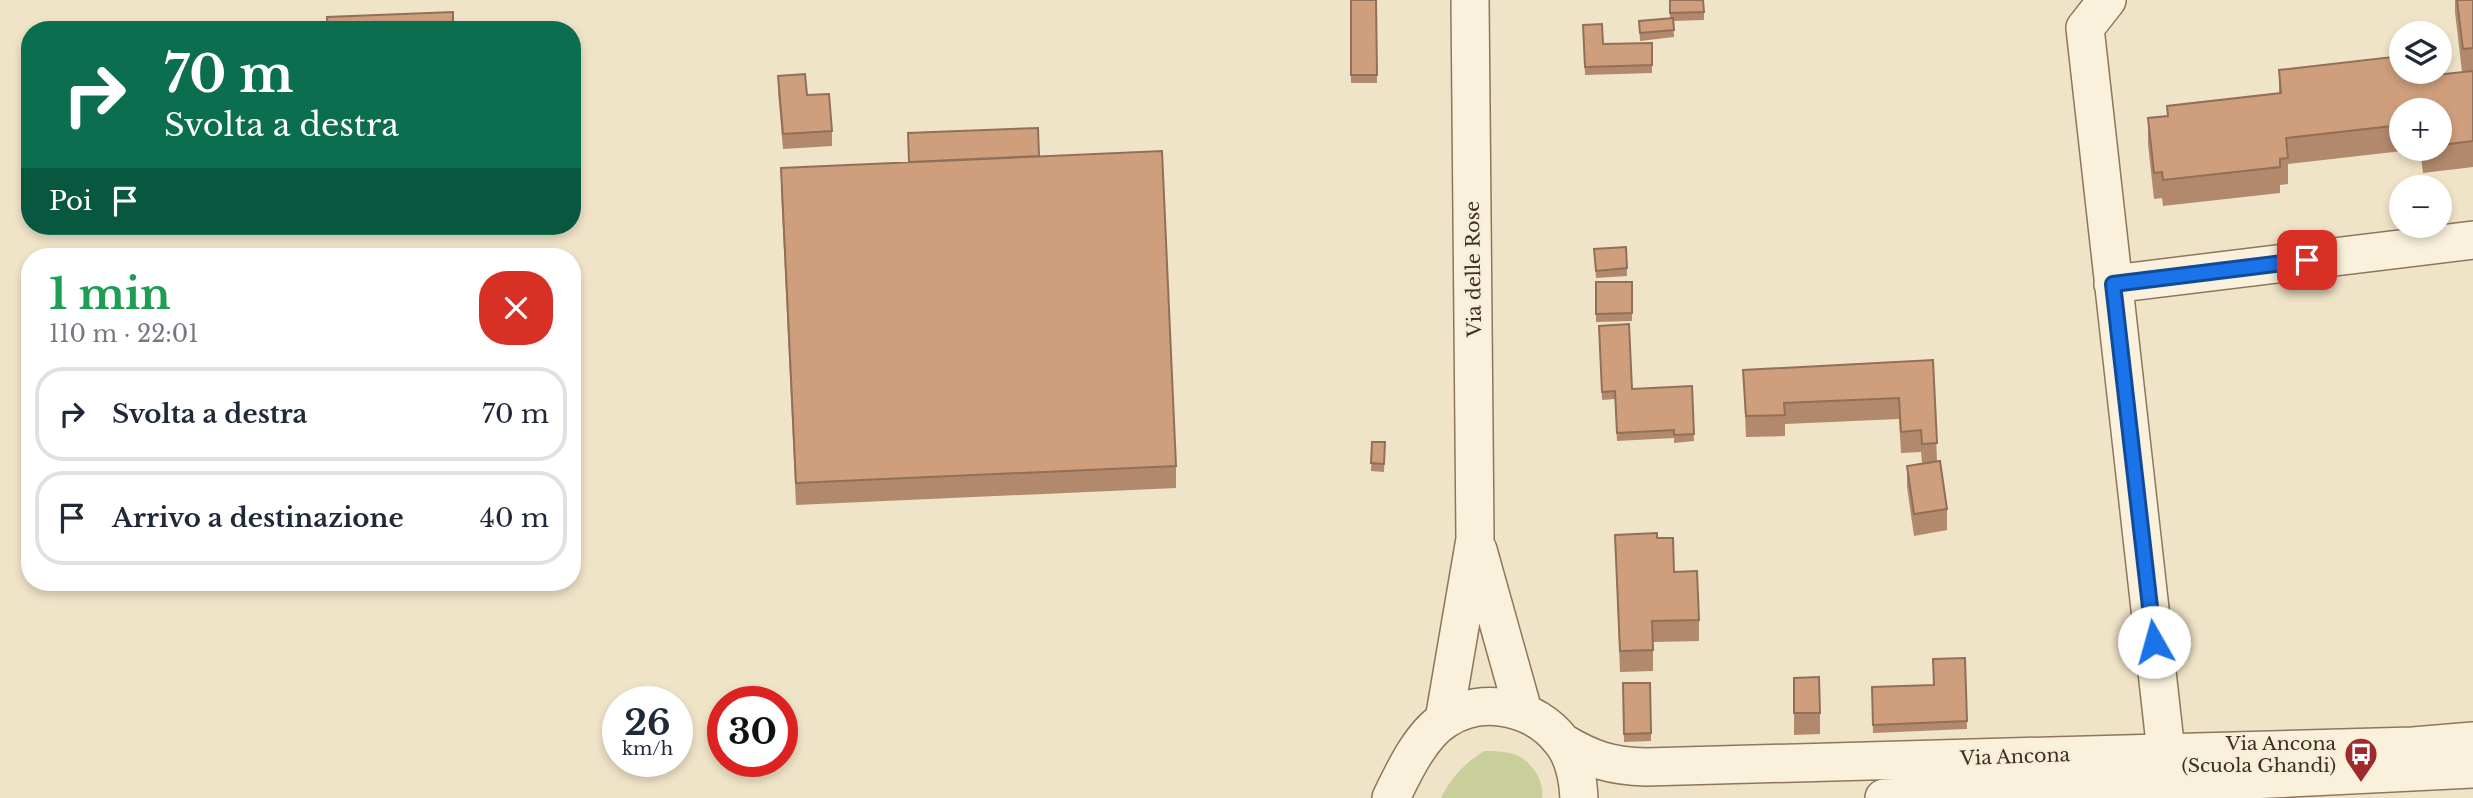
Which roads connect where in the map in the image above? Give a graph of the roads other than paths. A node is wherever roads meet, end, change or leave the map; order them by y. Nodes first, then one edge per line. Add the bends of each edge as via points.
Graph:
1 (1470, 0) edge
2 (2107, 0) edge
3 (2473, 240) edge
4 (2113, 284) junction
5 (1475, 538) junction
6 (1523, 711) junction
7 (1444, 720) junction
8 (2473, 741) edge
9 (1562, 742) junction
10 (2166, 752) junction
11 (2473, 769) edge
12 (1391, 798) edge
13 (1578, 798) edge
14 (1884, 798) edge

1 - 5 street, Via delle Rose
2 - 4 street via 2085,28
3 - 4 street
4 - 10 street
5 - 6 street, Via delle Rose
5 - 7 street, Via delle Rose
6 - 7 street via 1482,706
6 - 9 street
7 - 12 street via 1411,757
8 - 10 street, Via Ancona
9 - 10 street, Via Ancona via 1604,763 1646,767
9 - 13 street via 1577,776
11 - 14 street, Via Ancona

